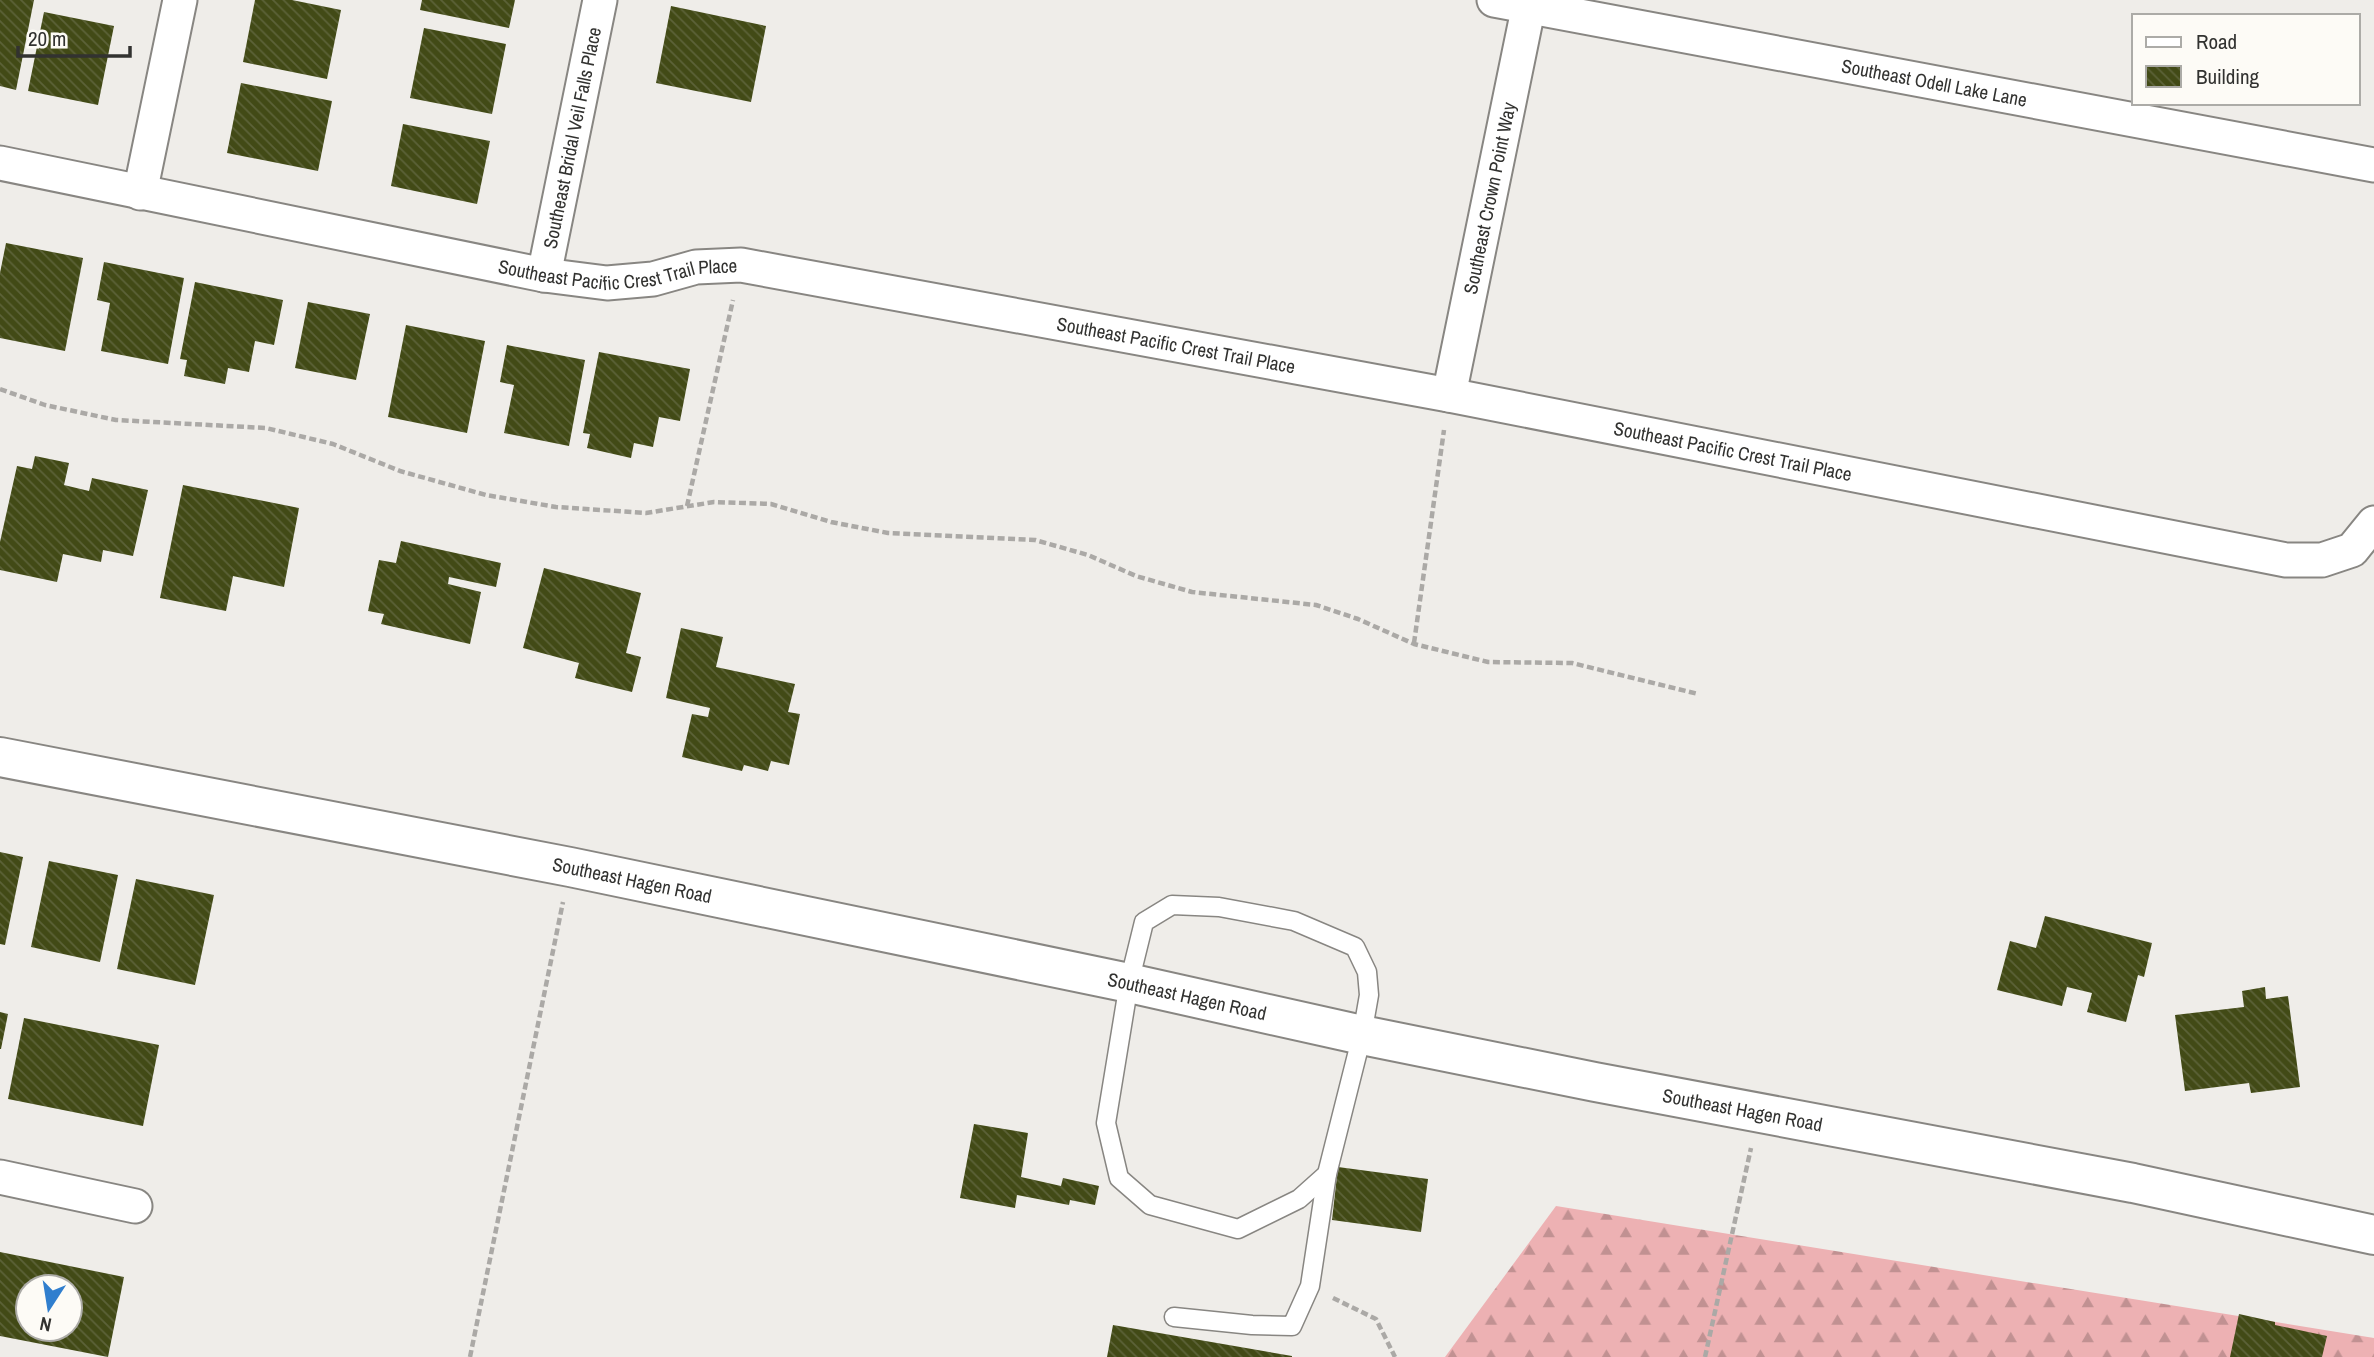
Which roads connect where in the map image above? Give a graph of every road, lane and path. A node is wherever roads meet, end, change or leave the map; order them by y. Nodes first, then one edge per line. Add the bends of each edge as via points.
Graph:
1 (180, 0) edge
2 (600, 0) edge
3 (1494, 0) edge
4 (1530, 3) edge
5 (0, 163) edge
6 (2374, 165) edge
7 (140, 193) junction
8 (741, 265) junction
9 (544, 275) junction
10 (0, 388) edge
11 (1449, 395) junction
12 (687, 507) junction
13 (2374, 523) edge
14 (1414, 644) junction
15 (1698, 694) dead end
16 (0, 757) edge
17 (570, 867) junction
18 (1129, 983) junction
19 (1362, 1035) junction
20 (1759, 1113) junction
21 (1327, 1174) junction
22 (0, 1177) edge
23 (135, 1206) dead end
24 (2374, 1235) edge
25 (1310, 1286) junction
26 (1174, 1317) dead end
27 (470, 1357) edge
28 (1395, 1357) edge
29 (1704, 1357) edge

1 - 7 street
2 - 9 street, Southeast Bridal Veil Falls Place
3 - 4 street, Southeast Odell Lake Lane
4 - 6 street, Southeast Odell Lake Lane
4 - 11 street, Southeast Crown Point Way
5 - 7 street, Southeast Pacific Crest Trail Place
7 - 9 street, Southeast Pacific Crest Trail Place
8 - 9 street, Southeast Pacific Crest Trail Place via 696,267 653,279 607,283
8 - 11 street, Southeast Pacific Crest Trail Place
8 - 12 path
10 - 12 path via 45,405 116,420 266,428 333,444 400,471 498,497 556,507 646,513
11 - 13 street, Southeast Pacific Crest Trail Place via 2286,560 2322,560 2351,550
11 - 14 path
12 - 14 path via 714,502 771,503 831,522 888,533 1035,540 1192,592 1316,605
14 - 15 path via 1488,662 1572,663
16 - 17 street, Southeast Hagen Road
17 - 18 street, Southeast Hagen Road
17 - 27 path
18 - 19 street, Southeast Hagen Road
18 - 19 lane via 1144,922 1172,905 1219,907 1294,921 1355,947 1367,972
18 - 21 lane via 1106,1123 1119,1178 1150,1205 1238,1229 1299,1199
19 - 20 street, Southeast Hagen Road
19 - 21 lane
20 - 24 street, Southeast Hagen Road via 2133,1183
20 - 29 path
21 - 25 lane
22 - 23 street
25 - 26 lane via 1292,1326
25 - 28 path via 1376,1319

